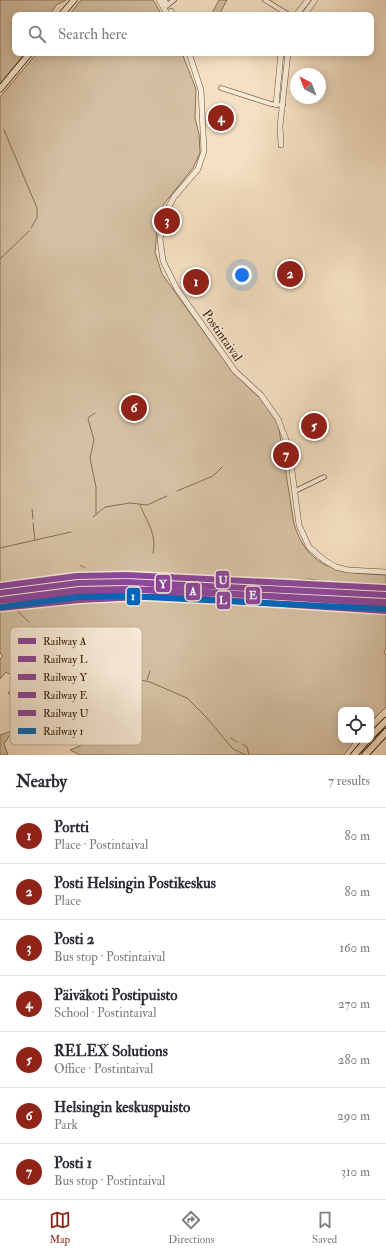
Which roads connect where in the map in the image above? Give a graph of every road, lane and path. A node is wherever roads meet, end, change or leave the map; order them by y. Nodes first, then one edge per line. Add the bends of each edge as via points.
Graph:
1 (74, 0) edge
2 (159, 0) edge
3 (164, 0) edge
4 (174, 0) edge
5 (265, 0) edge
6 (308, 0) edge
7 (316, 0) edge
8 (165, 6) junction
9 (64, 12) edge
10 (170, 12) edge
11 (284, 12) edge
12 (298, 12) edge
13 (306, 12) edge
14 (28, 56) edge
15 (191, 56) edge
16 (281, 56) edge
17 (288, 56) edge
18 (221, 88) dead end
19 (0, 89) edge
20 (276, 104) junction
21 (283, 105) junction
22 (281, 145) dead end
23 (324, 477) dead end
24 (295, 491) junction
25 (386, 572) edge
26 (386, 720) edge
27 (386, 732) edge
28 (374, 733) edge
29 (364, 743) edge
30 (354, 755) edge
31 (365, 755) edge

1 - 9 main road
2 - 8 street
3 - 8 street
4 - 8 street
5 - 11 street
6 - 12 street
7 - 13 street
8 - 10 street
14 - 19 main road
15 - 24 street, Postintaival via 201,90 204,151 198,169 174,197 166,212 160,234 162,257 172,281 228,361 261,395 278,419 289,448
16 - 20 street
17 - 21 street
18 - 20 street
20 - 21 street
21 - 22 street
23 - 24 street
24 - 25 street, Postintaival via 299,525 306,542 318,556 342,568
26 - 28 main road
27 - 31 main road
29 - 30 main road

